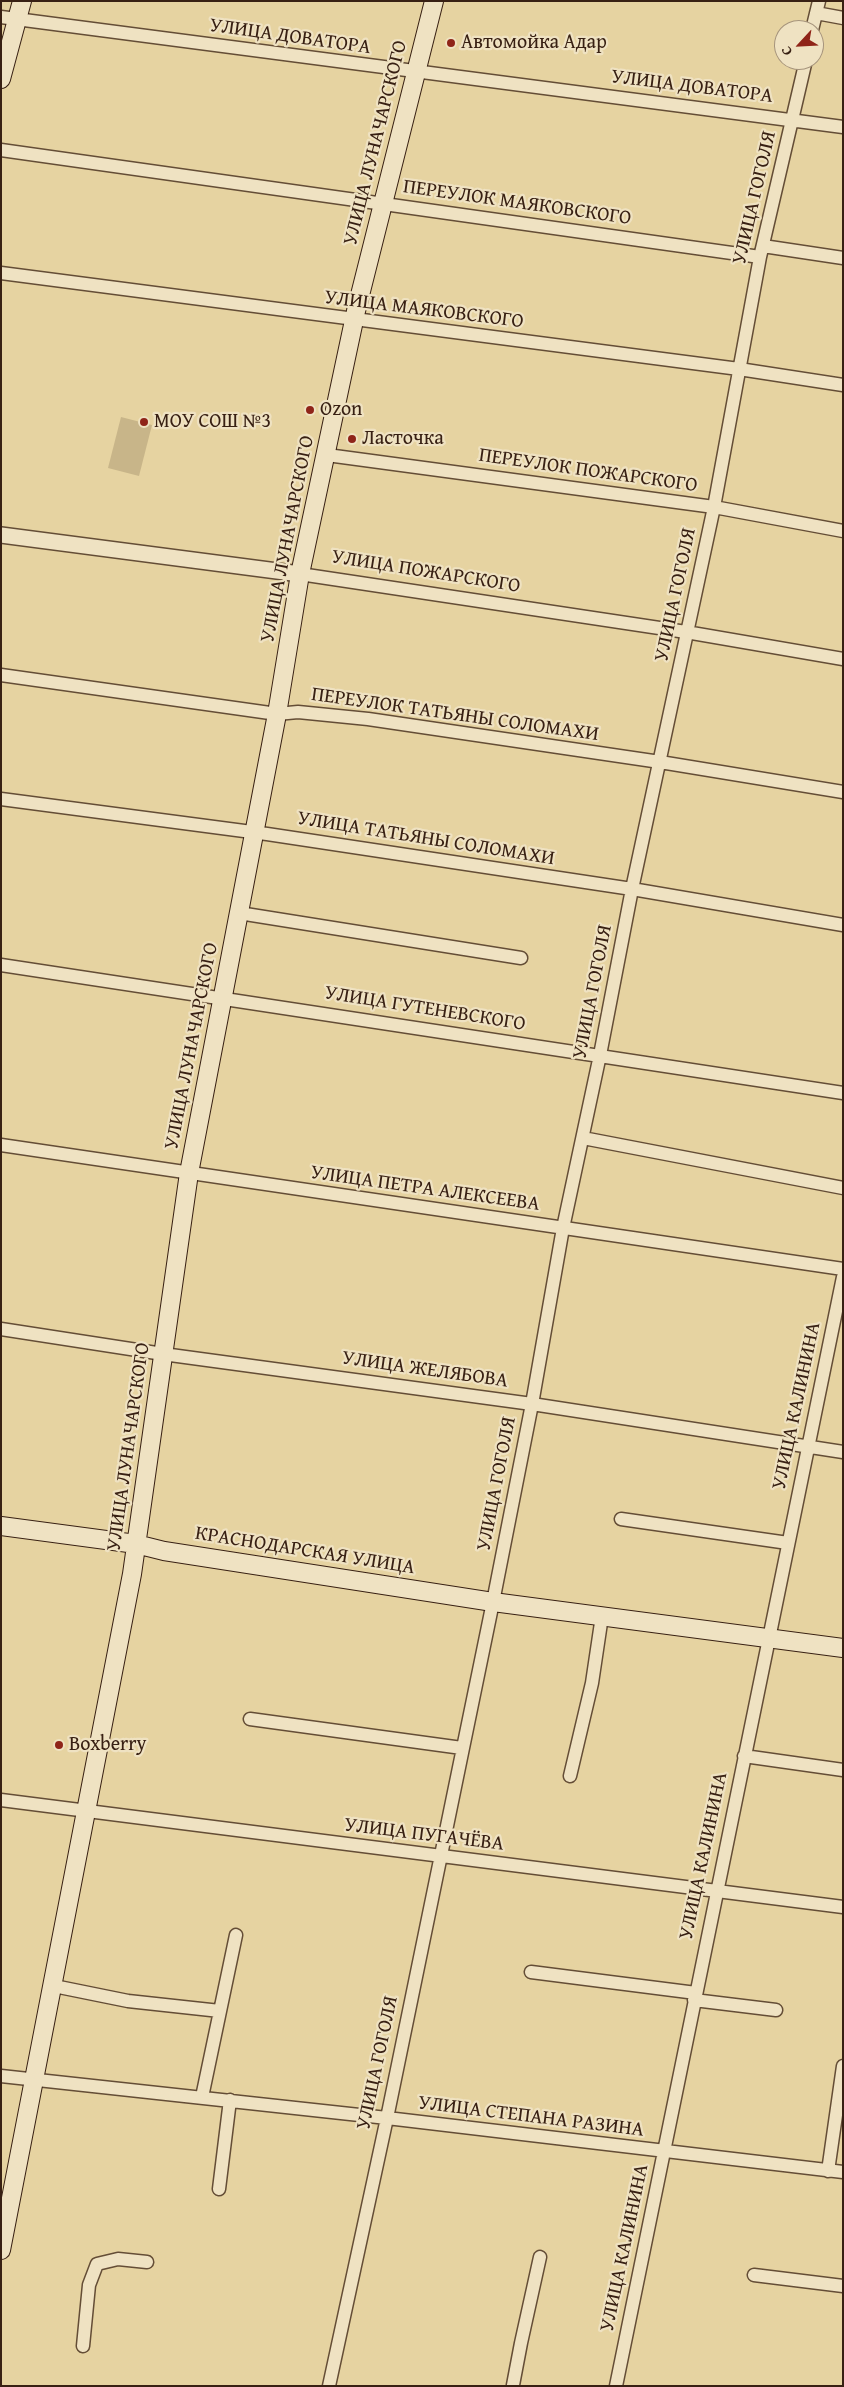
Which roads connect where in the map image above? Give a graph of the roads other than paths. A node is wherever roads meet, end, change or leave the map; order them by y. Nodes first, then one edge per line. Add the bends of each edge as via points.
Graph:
1 (22, 1) edge
2 (434, 1) edge
3 (817, 7) edge
4 (9, 18) edge
5 (843, 18) edge
6 (814, 20) edge
7 (804, 70) edge
8 (415, 72) junction
9 (1, 79) edge
10 (793, 119) junction
11 (843, 127) edge
12 (1, 150) edge
13 (382, 203) junction
14 (762, 251) junction
15 (843, 258) edge
16 (1, 274) edge
17 (354, 320) junction
18 (739, 369) junction
19 (843, 385) edge
20 (327, 455) junction
21 (714, 507) junction
22 (843, 531) edge
23 (1, 535) edge
24 (300, 574) junction
25 (686, 632) junction
26 (843, 659) edge
27 (1, 675) edge
28 (277, 714) junction
29 (660, 762) junction
30 (843, 792) edge
31 (1, 799) edge
32 (253, 832) junction
33 (632, 889) junction
34 (239, 913) junction
35 (843, 925) edge
36 (521, 958) dead end
37 (1, 966) edge
38 (224, 998) junction
39 (600, 1055) junction
40 (843, 1092) edge
41 (583, 1138) junction
42 (1, 1145) edge
43 (189, 1173) junction
44 (843, 1188) edge
45 (563, 1228) junction
46 (843, 1269) edge
47 (843, 1277) edge
48 (1, 1329) edge
49 (163, 1354) junction
50 (532, 1404) junction
51 (808, 1447) junction
52 (843, 1452) edge
53 (621, 1519) dead end
54 (1, 1526) edge
55 (788, 1543) junction
56 (136, 1544) junction
57 (493, 1602) junction
58 (602, 1616) junction
59 (768, 1638) junction
60 (843, 1648) edge
61 (250, 1719) dead end
62 (462, 1748) junction
63 (744, 1756) junction
64 (843, 1770) edge
65 (570, 1776) dead end
66 (1, 1800) edge
67 (87, 1812) junction
68 (439, 1856) junction
69 (717, 1890) junction
70 (843, 1907) edge
71 (236, 1936) dead end
72 (531, 1972) dead end
73 (54, 1986) junction
74 (695, 1997) junction
75 (776, 2010) dead end
76 (220, 2011) junction
77 (843, 2066) edge
78 (1, 2076) edge
79 (34, 2080) junction
80 (202, 2098) junction
81 (230, 2100) junction
82 (386, 2118) junction
83 (663, 2152) junction
84 (828, 2171) junction
85 (843, 2172) edge
86 (220, 2189) dead end
87 (1, 2250) edge
88 (540, 2257) dead end
89 (147, 2262) dead end
90 (754, 2275) dead end
91 (843, 2286) edge
92 (83, 2346) dead end
93 (514, 2385) edge
94 (328, 2386) edge
95 (616, 2386) edge

1 - 4 main road
2 - 8 main road, УЛИЦА ЛУНАЧАРСКОГО
3 - 5 street
3 - 6 street
4 - 8 street, УЛИЦА ДОВАТОРА
4 - 9 main road
7 - 10 street, УЛИЦА ГОГОЛЯ
8 - 10 street, УЛИЦА ДОВАТОРА
8 - 13 main road, УЛИЦА ЛУНАЧАРСКОГО
10 - 11 street, УЛИЦА ДОВАТОРА
10 - 14 street, УЛИЦА ГОГОЛЯ
12 - 13 street, ПЕРЕУЛОК МАЯКОВСКОГО
13 - 14 street, ПЕРЕУЛОК МАЯКОВСКОГО
13 - 17 main road, УЛИЦА ЛУНАЧАРСКОГО
14 - 15 street, ПЕРЕУЛОК МАЯКОВСКОГО
14 - 18 street, УЛИЦА ГОГОЛЯ
16 - 17 street, УЛИЦА МАЯКОВСКОГО
17 - 18 street, УЛИЦА МАЯКОВСКОГО
17 - 20 main road, УЛИЦА ЛУНАЧАРСКОГО
18 - 19 street, УЛИЦА МАЯКОВСКОГО
18 - 21 street, УЛИЦА ГОГОЛЯ
20 - 21 street, ПЕРЕУЛОК ПОЖАРСКОГО
20 - 24 main road, УЛИЦА ЛУНАЧАРСКОГО
21 - 22 street, ПЕРЕУЛОК ПОЖАРСКОГО
21 - 25 street, УЛИЦА ГОГОЛЯ
23 - 24 street, УЛИЦА ПОЖАРСКОГО
24 - 25 street, УЛИЦА ПОЖАРСКОГО
24 - 28 main road, УЛИЦА ЛУНАЧАРСКОГО
25 - 26 street, УЛИЦА ПОЖАРСКОГО
25 - 29 street, УЛИЦА ГОГОЛЯ
27 - 28 street, ПЕРЕУЛОК ТАТЬЯНЫ СОЛОМАХИ
28 - 29 street, ПЕРЕУЛОК ТАТЬЯНЫ СОЛОМАХИ via 298,712 368,719
28 - 32 main road, УЛИЦА ЛУНАЧАРСКОГО
29 - 30 street, ПЕРЕУЛОК ТАТЬЯНЫ СОЛОМАХИ
29 - 33 street, УЛИЦА ГОГОЛЯ
31 - 32 street, УЛИЦА ТАТЬЯНЫ СОЛОМАХИ
32 - 33 street, УЛИЦА ТАТЬЯНЫ СОЛОМАХИ
32 - 34 main road, УЛИЦА ЛУНАЧАРСКОГО
33 - 35 street, УЛИЦА ТАТЬЯНЫ СОЛОМАХИ
33 - 39 street, УЛИЦА ГОГОЛЯ
34 - 36 street
34 - 38 main road, УЛИЦА ЛУНАЧАРСКОГО
37 - 38 street, УЛИЦА ГУТЕНЕВСКОГО
38 - 39 street, УЛИЦА ГУТЕНЕВСКОГО
38 - 43 main road, УЛИЦА ЛУНАЧАРСКОГО
39 - 40 street, УЛИЦА ГУТЕНЕВСКОГО
39 - 41 street, УЛИЦА ГОГОЛЯ
41 - 44 street
41 - 45 street, УЛИЦА ГОГОЛЯ
42 - 43 street, УЛИЦА ПЕТРА АЛЕКСЕЕВА
43 - 45 street, УЛИЦА ПЕТРА АЛЕКСЕЕВА
43 - 49 main road, УЛИЦА ЛУНАЧАРСКОГО
45 - 46 street, УЛИЦА ПЕТРА АЛЕКСЕЕВА
45 - 50 street, УЛИЦА ГОГОЛЯ
47 - 51 street, УЛИЦА КАЛИНИНА
48 - 49 street, УЛИЦА ЖЕЛЯБОВА
49 - 50 street, УЛИЦА ЖЕЛЯБОВА
49 - 56 main road, УЛИЦА ЛУНАЧАРСКОГО
50 - 51 street, УЛИЦА ЖЕЛЯБОВА
50 - 57 street, УЛИЦА ГОГОЛЯ
51 - 52 street, УЛИЦА ЖЕЛЯБОВА
51 - 55 street, УЛИЦА КАЛИНИНА
53 - 55 street
54 - 56 main road, КРАСНОДАРСКАЯ УЛИЦА
55 - 59 street, УЛИЦА КАЛИНИНА
56 - 57 main road, КРАСНОДАРСКАЯ УЛИЦА
56 - 67 main road, УЛИЦА ЛУНАЧАРСКОГО
57 - 58 main road, КРАСНОДАРСКАЯ УЛИЦА
57 - 62 street, УЛИЦА ГОГОЛЯ
58 - 59 main road, КРАСНОДАРСКАЯ УЛИЦА
58 - 65 street via 592,1683
59 - 60 main road, КРАСНОДАРСКАЯ УЛИЦА
59 - 63 street, УЛИЦА КАЛИНИНА
61 - 62 street
62 - 68 street, УЛИЦА ГОГОЛЯ
63 - 64 street, УЛИЦА КАЛИНИНА
63 - 69 street, УЛИЦА КАЛИНИНА
66 - 67 street, УЛИЦА ПУГАЧЁВА
67 - 68 street, УЛИЦА ПУГАЧЁВА
67 - 73 main road, УЛИЦА ЛУНАЧАРСКОГО
68 - 69 street, УЛИЦА ПУГАЧЁВА
68 - 82 street, УЛИЦА ГОГОЛЯ
69 - 70 street, УЛИЦА ПУГАЧЁВА
69 - 74 street, УЛИЦА КАЛИНИНА
71 - 76 street
72 - 74 street
73 - 76 street via 128,2002
73 - 79 main road, УЛИЦА ЛУНАЧАРСКОГО
74 - 75 street
74 - 83 street, УЛИЦА КАЛИНИНА
76 - 80 street
77 - 84 street
78 - 79 street, УЛИЦА СТЕПАНА РАЗИНА
79 - 80 street, УЛИЦА СТЕПАНА РАЗИНА
79 - 87 main road, УЛИЦА ЛУНАЧАРСКОГО
80 - 81 street, УЛИЦА СТЕПАНА РАЗИНА
81 - 82 street, УЛИЦА СТЕПАНА РАЗИНА
81 - 86 street
82 - 83 street, УЛИЦА СТЕПАНА РАЗИНА
82 - 94 street, УЛИЦА ГОГОЛЯ
83 - 84 street, УЛИЦА СТЕПАНА РАЗИНА
83 - 95 street, УЛИЦА КАЛИНИНА
84 - 85 street, УЛИЦА СТЕПАНА РАЗИНА
88 - 93 street
89 - 92 street via 118,2259 97,2264 89,2285
90 - 91 street

